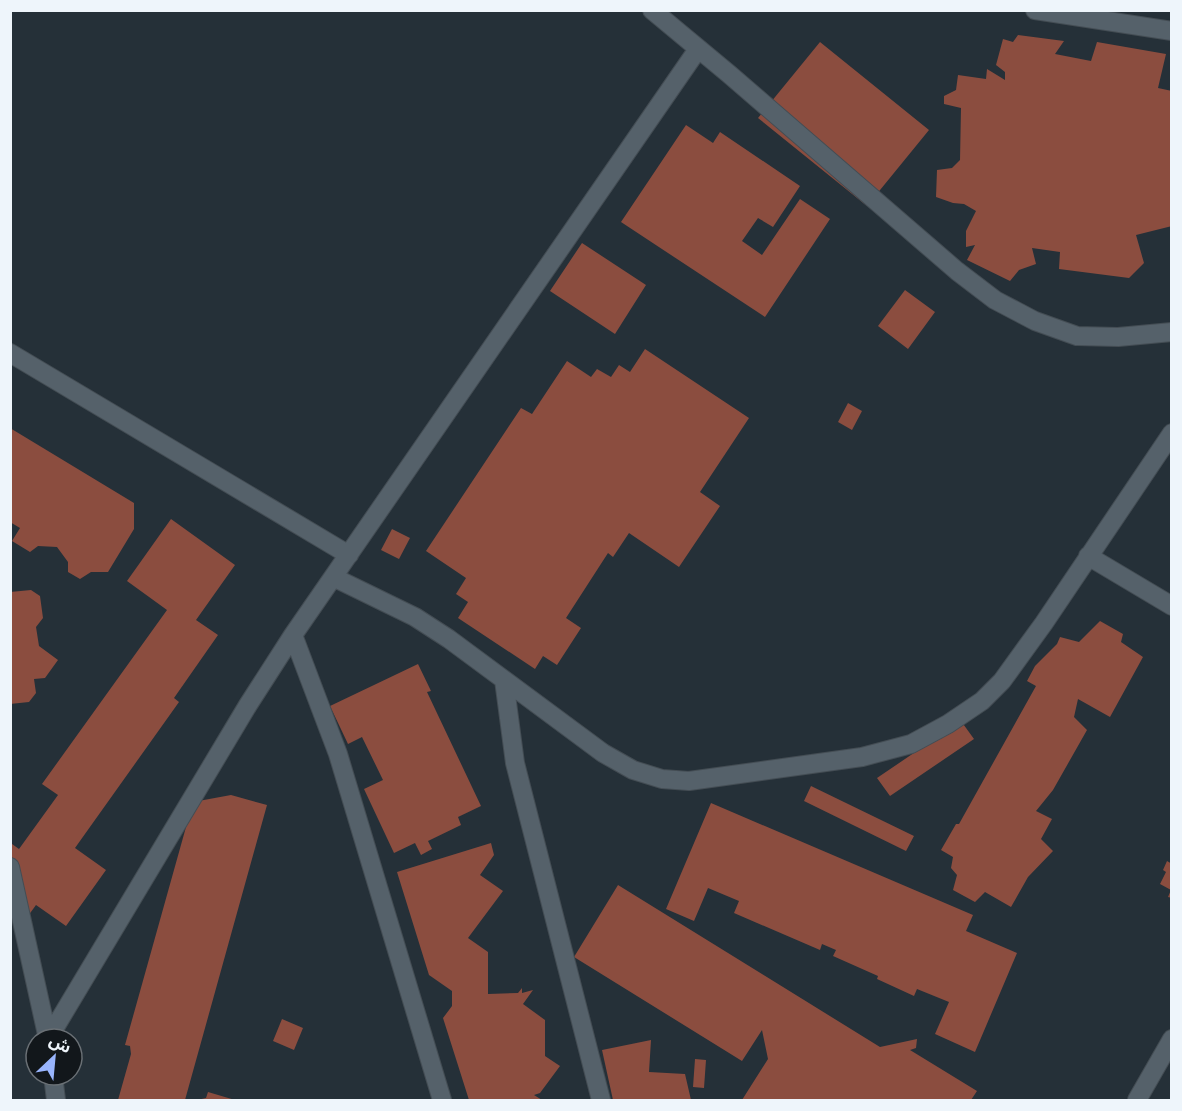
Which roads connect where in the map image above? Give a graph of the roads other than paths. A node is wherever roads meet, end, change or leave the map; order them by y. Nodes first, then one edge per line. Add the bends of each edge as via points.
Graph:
1 (652, 10) edge
2 (1035, 10) edge
3 (1172, 31) edge
4 (698, 49) junction
5 (1172, 332) edge
6 (10, 353) edge
7 (1172, 433) edge
8 (349, 555) junction
9 (1088, 556) junction
10 (333, 577) junction
11 (1172, 606) edge
12 (292, 635) junction
13 (504, 680) junction
14 (10, 867) edge
15 (45, 1027) edge
16 (55, 1027) edge
17 (1172, 1039) edge
18 (442, 1101) edge
19 (601, 1101) edge
20 (1137, 1101) edge

1 - 4 street
2 - 3 street
4 - 5 street via 995,300 1035,321 1077,336
4 - 8 street
6 - 8 street
7 - 9 street
8 - 10 street
9 - 11 street
9 - 13 street via 1002,681 982,701 911,744 862,757 689,781 662,779 633,770 603,753
10 - 12 street
10 - 13 street via 415,617
12 - 16 street
12 - 18 street via 338,754
13 - 19 street via 515,763
14 - 15 street
17 - 20 street

